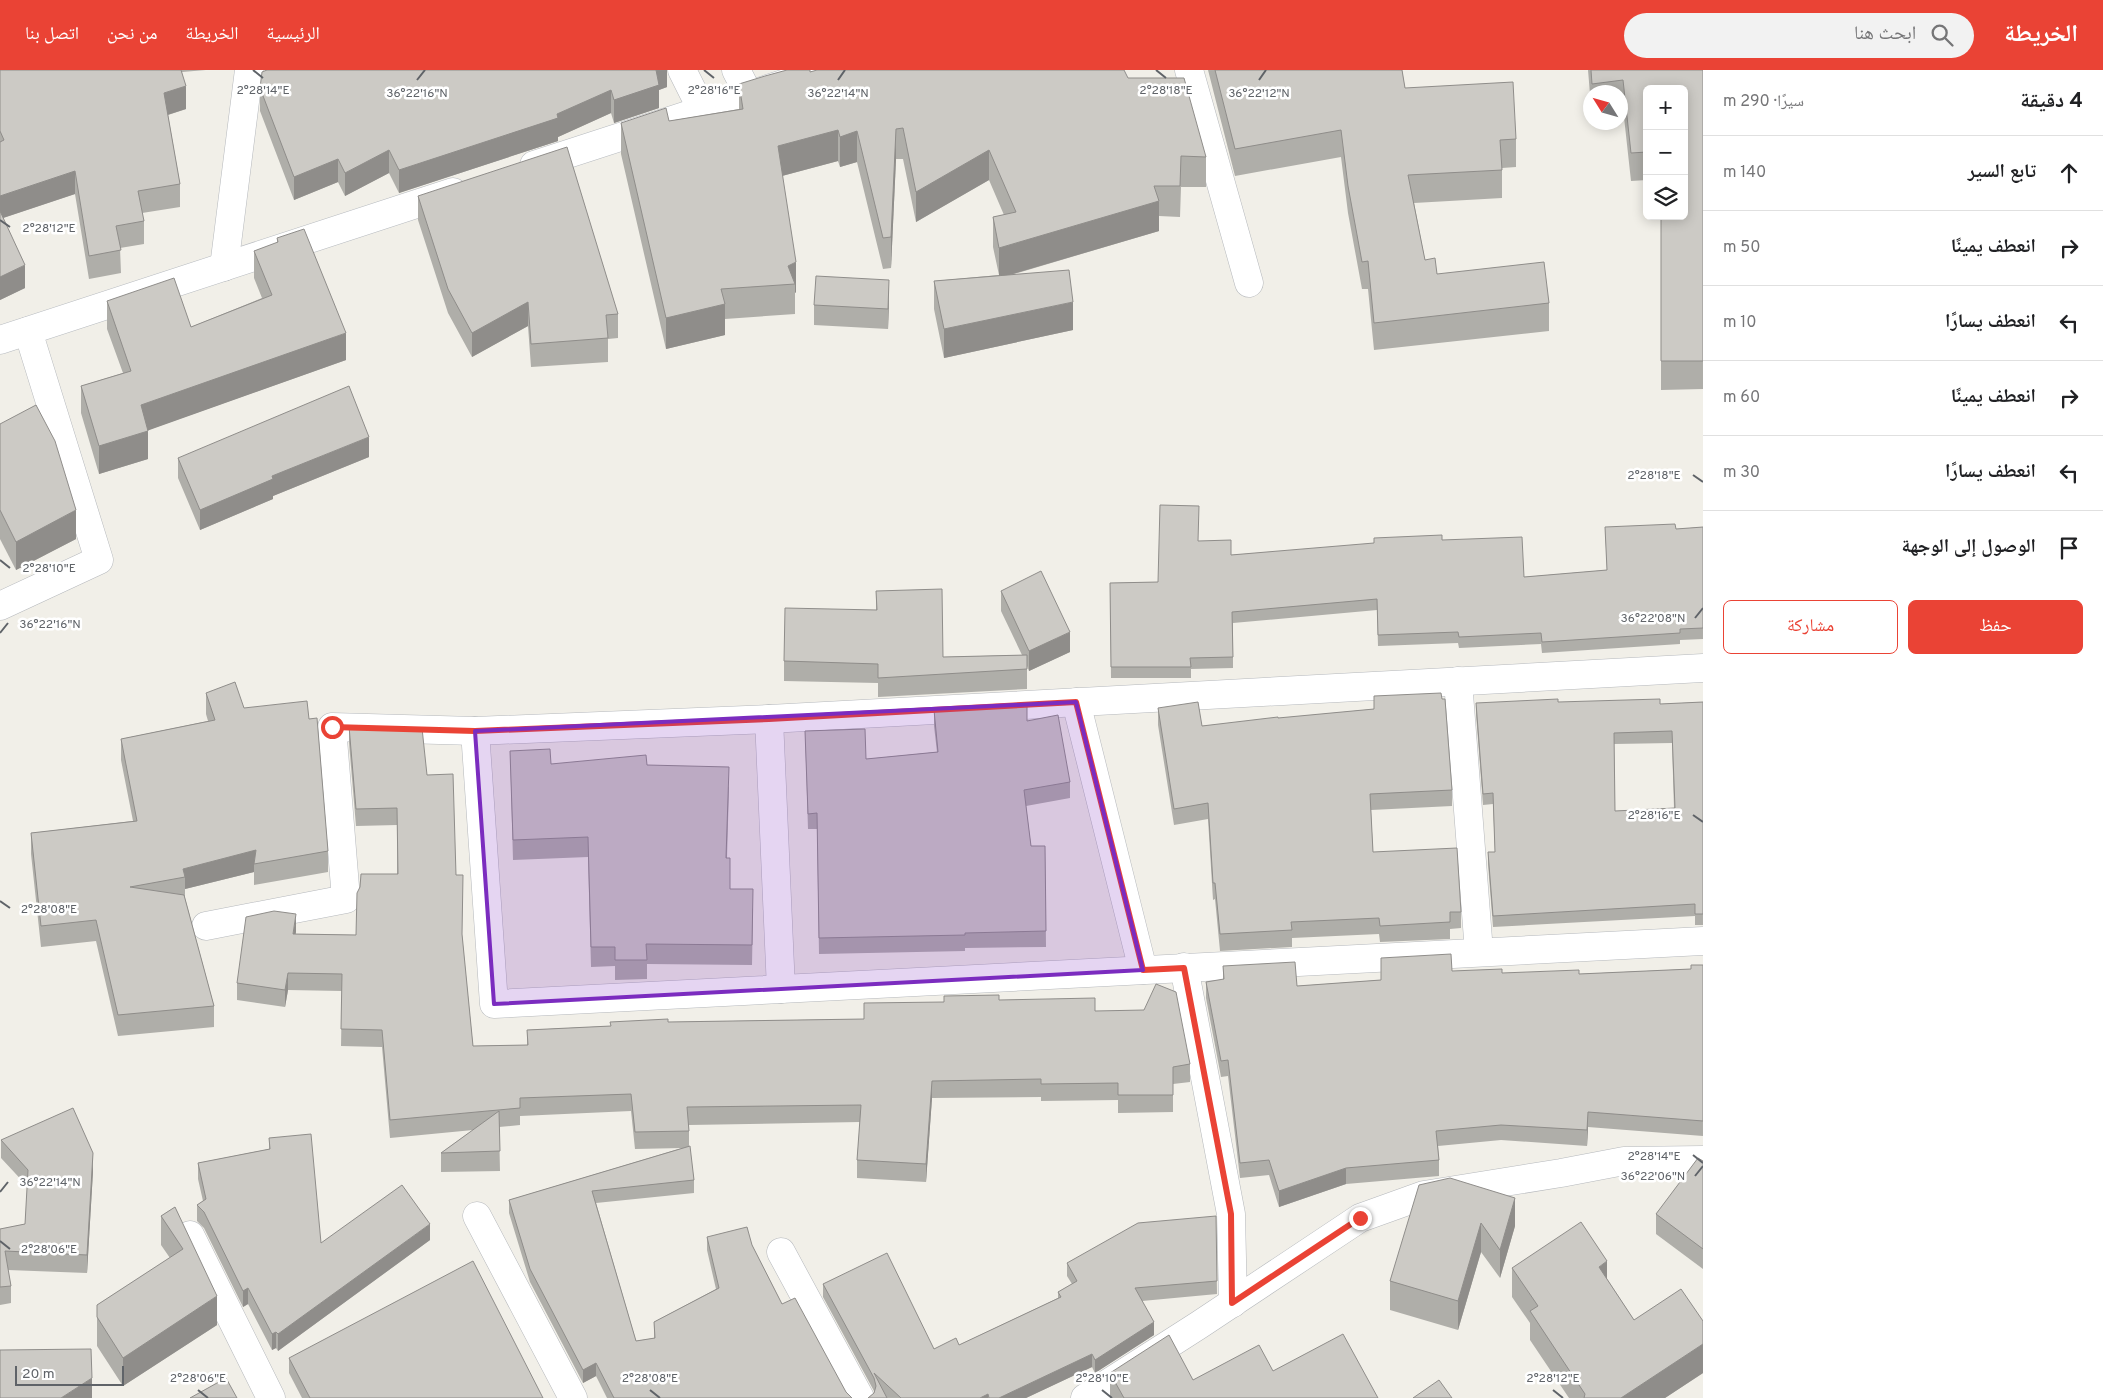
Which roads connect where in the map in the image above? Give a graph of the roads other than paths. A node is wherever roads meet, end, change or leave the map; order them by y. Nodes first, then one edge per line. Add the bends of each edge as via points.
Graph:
1 (249, 70) edge
2 (682, 70) edge
3 (736, 70) edge
4 (826, 70) edge
5 (1189, 70) edge
6 (749, 95) junction
7 (702, 110) junction
8 (514, 172) edge
9 (477, 184) edge
10 (224, 267) junction
11 (1249, 283) dead end
12 (28, 331) junction
13 (0, 340) edge
14 (0, 606) edge
15 (1703, 668) edge
16 (1458, 681) junction
17 (1076, 702) junction
18 (769, 719) junction
19 (475, 731) junction
20 (206, 926) dead end
21 (1703, 940) edge
22 (1479, 952) junction
23 (1184, 968) junction
24 (1143, 970) junction
25 (782, 989) junction
26 (1703, 1160) edge
27 (477, 1216) dead end
28 (190, 1234) edge
29 (781, 1252) dead end
30 (1232, 1303) junction
31 (271, 1398) edge
32 (572, 1398) edge
33 (860, 1398) edge
34 (1085, 1398) edge

1 - 10 street
2 - 7 street
3 - 6 street
4 - 6 street
5 - 11 street
6 - 7 street
7 - 8 street
9 - 10 street
10 - 12 street
12 - 13 street
12 - 14 street via 99,560
15 - 16 street
16 - 17 street
16 - 22 street
17 - 18 street
17 - 24 street
18 - 19 street
18 - 25 street
19 - 20 street via 332,727 346,899
19 - 25 street via 494,1004
21 - 22 street
22 - 23 street
23 - 24 street
23 - 30 street via 1231,1214
24 - 25 street
26 - 30 street via 1624,1161 1424,1195 1360,1218
27 - 32 street
28 - 31 street
29 - 33 street
30 - 34 street

